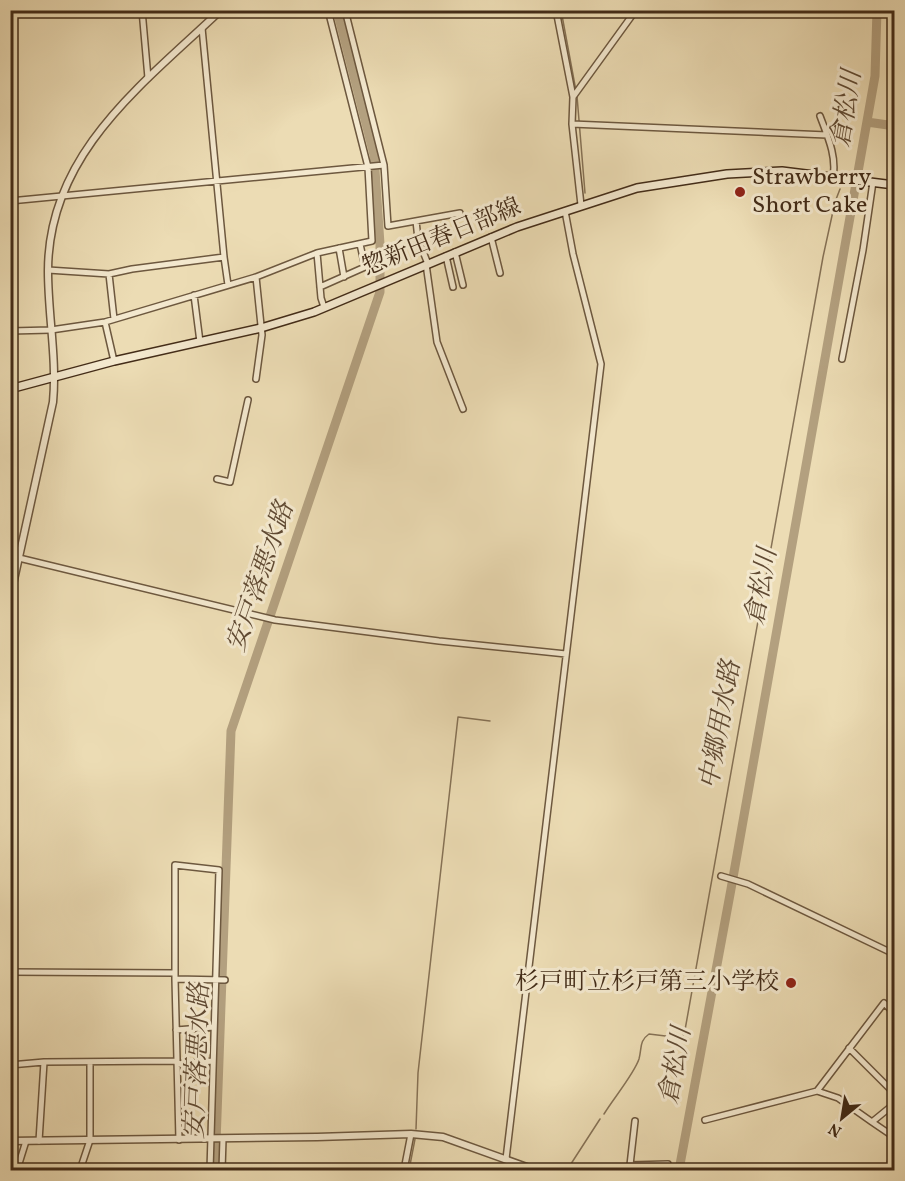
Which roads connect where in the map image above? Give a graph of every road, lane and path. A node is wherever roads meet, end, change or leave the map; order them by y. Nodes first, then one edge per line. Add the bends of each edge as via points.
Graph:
1 (141, 10) edge
2 (221, 10) edge
3 (328, 10) edge
4 (345, 10) edge
5 (556, 10) edge
6 (636, 10) edge
7 (202, 28) junction
8 (148, 78) junction
9 (573, 97) junction
10 (820, 116) dead end
11 (572, 124) junction
12 (827, 135) junction
13 (384, 165) junction
14 (368, 167) junction
15 (833, 177) junction
16 (217, 180) junction
17 (873, 182) junction
18 (894, 185) edge
19 (63, 195) junction
20 (10, 201) edge
21 (581, 205) junction
22 (565, 211) junction
23 (460, 213) dead end
24 (416, 221) junction
25 (491, 237) junction
26 (360, 244) junction
27 (339, 249) junction
28 (455, 252) junction
29 (317, 253) junction
30 (446, 256) junction
31 (224, 257) junction
32 (427, 264) junction
33 (48, 270) junction
34 (500, 273) dead end
35 (109, 274) junction
36 (256, 277) junction
37 (344, 277) junction
38 (228, 285) junction
39 (463, 285) dead end
40 (320, 287) junction
41 (453, 287) dead end
42 (194, 295) junction
43 (324, 307) junction
44 (114, 319) junction
45 (105, 322) junction
46 (261, 328) junction
47 (51, 330) junction
48 (10, 331) edge
49 (200, 342) junction
50 (842, 359) dead end
51 (114, 361) junction
52 (55, 377) junction
53 (256, 379) dead end
54 (10, 389) edge
55 (248, 399) dead end
56 (463, 409) dead end
57 (217, 479) dead end
58 (10, 558) edge
59 (19, 558) junction
60 (10, 598) edge
61 (566, 654) junction
62 (720, 876) dead end
63 (894, 954) edge
64 (10, 972) edge
65 (175, 976) junction
66 (216, 980) junction
67 (225, 980) dead end
68 (894, 1013) edge
69 (214, 1027) junction
70 (176, 1030) junction
71 (849, 1048) junction
72 (213, 1061) junction
73 (44, 1062) junction
74 (90, 1062) junction
75 (176, 1063) junction
76 (10, 1065) edge
77 (817, 1091) junction
78 (894, 1093) edge
79 (894, 1104) edge
80 (705, 1120) dead end
81 (636, 1121) dead end
82 (872, 1122) junction
83 (411, 1134) junction
84 (894, 1137) edge
85 (212, 1139) junction
86 (222, 1139) junction
87 (90, 1140) junction
88 (179, 1140) junction
89 (10, 1141) edge
90 (26, 1141) junction
91 (39, 1141) junction
92 (894, 1144) edge
93 (506, 1159) junction
94 (17, 1170) edge
95 (80, 1170) edge
96 (210, 1170) edge
97 (222, 1170) edge
98 (404, 1170) edge
99 (535, 1170) edge
100 (666, 1170) edge
101 (889, 1170) edge

1 - 8 street
2 - 7 street
3 - 14 street
4 - 13 street
5 - 9 street
6 - 9 street
7 - 8 street
7 - 16 street
8 - 19 street via 91,140
9 - 11 street
10 - 12 street
11 - 12 street
11 - 21 street
12 - 15 street via 835,167
13 - 14 street
13 - 24 street via 388,226
14 - 16 street
14 - 26 street via 372,241
15 - 17 main road, 惣新田春日部線
15 - 21 main road, 惣新田春日部線 via 782,171 727,174 637,188
16 - 19 street
16 - 31 street
17 - 18 main road, 惣新田春日部線
17 - 50 street
19 - 20 street
19 - 33 street via 51,237
21 - 22 main road, 惣新田春日部線
22 - 25 main road, 惣新田春日部線
22 - 61 street via 601,364
23 - 24 street
24 - 32 street
25 - 28 main road, 惣新田春日部線
25 - 34 street
26 - 27 street
26 - 37 street via 365,267
27 - 29 street
27 - 37 street
28 - 30 main road, 惣新田春日部線
28 - 39 street
29 - 36 street
29 - 40 street
30 - 32 main road, 惣新田春日部線
30 - 41 street
31 - 35 street
31 - 38 street
32 - 43 main road, 惣新田春日部線
32 - 56 street via 437,342
33 - 35 street
33 - 47 street
35 - 44 street
36 - 38 street
36 - 46 street
37 - 40 street
38 - 42 street
40 - 43 street
42 - 44 street
42 - 49 street
43 - 46 main road, 惣新田春日部線
44 - 45 street
45 - 47 street
45 - 51 street
46 - 49 main road, 惣新田春日部線
46 - 53 street
47 - 48 street
47 - 52 street
49 - 51 main road, 惣新田春日部線
51 - 52 main road, 惣新田春日部線
52 - 54 main road, 惣新田春日部線
52 - 59 street
55 - 57 street via 230,482
58 - 59 street
59 - 60 street
59 - 61 street via 275,620
61 - 93 street
62 - 63 street via 744,882
64 - 65 street
65 - 66 street
65 - 66 street via 176,865 219,870
65 - 70 street
66 - 67 street
66 - 69 street
68 - 71 street via 884,1003
69 - 70 street
69 - 72 street
70 - 75 street
71 - 77 street
71 - 78 street
72 - 75 street
72 - 85 street
73 - 74 street
73 - 76 street
73 - 91 street
74 - 75 street
74 - 87 street
75 - 88 street
77 - 80 street
77 - 82 street via 838,1098
79 - 82 street
81 - 100 street via 630,1165 668,1164
82 - 84 street
83 - 86 street
83 - 93 street via 443,1137
83 - 98 street
85 - 86 street
85 - 88 street
85 - 96 street
86 - 97 street
87 - 88 street
87 - 91 street
87 - 95 street
89 - 90 street
90 - 91 street
90 - 94 street
92 - 101 street
93 - 99 street

